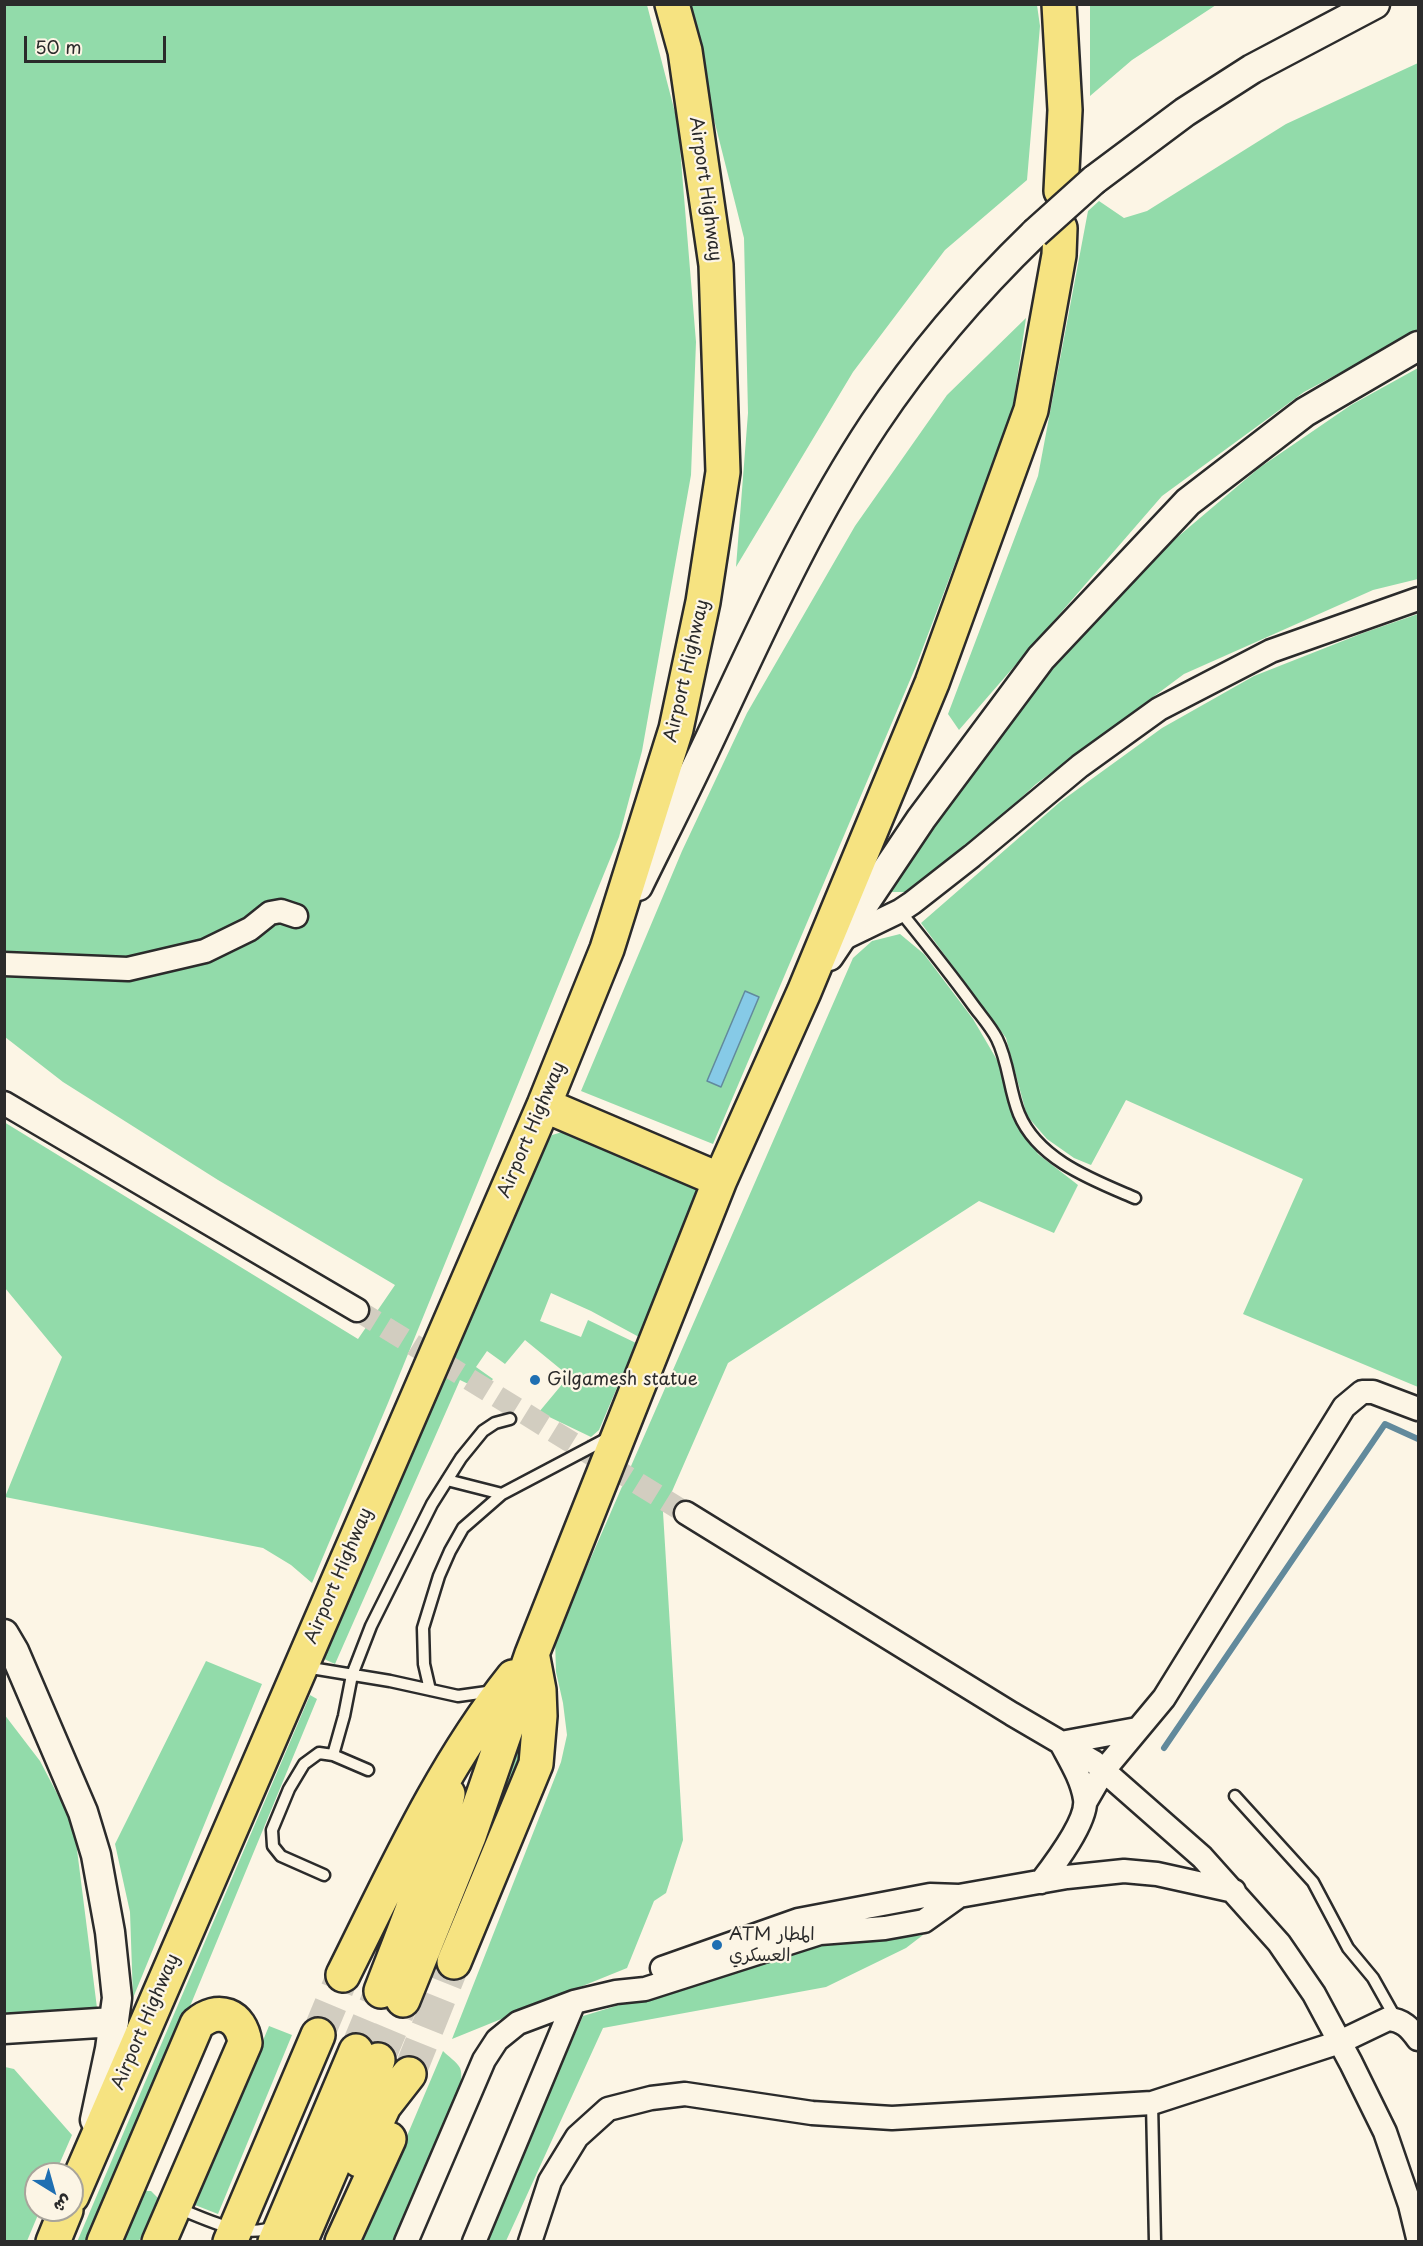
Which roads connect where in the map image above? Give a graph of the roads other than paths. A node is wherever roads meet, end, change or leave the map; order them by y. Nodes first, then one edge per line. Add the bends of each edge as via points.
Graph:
1 (672, 4) edge
2 (1059, 4) edge
3 (1375, 4) edge
4 (1061, 191) dead end
5 (1047, 231) junction
6 (1419, 346) edge
7 (1419, 599) edge
8 (900, 911) junction
9 (296, 915) dead end
10 (838, 941) junction
11 (607, 949) junction
12 (4, 964) edge
13 (804, 992) junction
14 (4, 1103) edge
15 (544, 1105) junction
16 (720, 1180) junction
17 (1135, 1198) dead end
18 (357, 1310) tunnel mouth
19 (1419, 1409) edge
20 (510, 1419) dead end
21 (620, 1432) junction
22 (447, 1480) junction
23 (502, 1494) junction
24 (686, 1514) tunnel mouth
25 (4, 1634) edge
26 (532, 1654) junction
27 (300, 1666) junction
28 (352, 1675) junction
29 (503, 1689) junction
30 (430, 1690) junction
31 (1137, 1729) junction
32 (1061, 1743) junction
33 (333, 1755) junction
34 (456, 1761) junction
35 (368, 1770) dead end
36 (1104, 1770) junction
37 (1235, 1796) dead end
38 (1086, 1801) junction
39 (324, 1875) dead end
40 (1041, 1882) junction
41 (1234, 1891) junction
42 (958, 1896) junction
43 (883, 1903) junction
44 (885, 1928) junction
45 (454, 1962) tunnel mouth
46 (343, 1975) tunnel mouth
47 (616, 1992) junction
48 (574, 2002) junction
49 (1396, 2020) junction
50 (114, 2022) junction
51 (4, 2029) edge
52 (318, 2035) tunnel mouth
53 (1419, 2039) edge
54 (1340, 2042) junction
55 (367, 2056) tunnel mouth
56 (1152, 2103) junction
57 (87, 2159) junction
58 (84, 2166) edge
59 (174, 2206) junction
60 (61, 2222) edge
61 (232, 2236) edge
62 (286, 2236) edge
63 (1419, 2238) edge
64 (53, 2241) edge
65 (104, 2241) edge
66 (159, 2241) edge
67 (324, 2241) edge
68 (342, 2241) edge
69 (406, 2241) edge
70 (474, 2241) edge
71 (530, 2241) edge
72 (1155, 2241) edge

1 - 11 highway, Airport Highway via 685,51 716,265 723,472 703,602 676,729
2 - 4 highway via 1065,110
3 - 5 street, bridge via 1252,69 1185,112 1094,180
5 - 11 street via 992,275 931,347 868,434 816,521 760,631
5 - 13 highway via 1059,255 1031,410 932,683
6 - 10 street via 1305,412 1188,502 1041,658 921,819
7 - 8 street via 1271,651 1159,709 1080,766
8 - 10 street
8 - 17 lane via 997,1039 1019,1115 1035,1139 1086,1177
9 - 12 street via 270,913 250,929 205,951 128,969
10 - 13 street
11 - 15 highway, Airport Highway
13 - 16 highway
14 - 18 street
15 - 16 highway
15 - 27 highway, Airport Highway
16 - 21 highway
19 - 31 street via 1373,1392 1362,1392 1344,1407 1164,1698
20 - 22 lane via 483,1431
21 - 23 lane
21 - 26 highway
22 - 23 lane
22 - 28 lane via 371,1626
23 - 30 lane via 463,1528 439,1575 423,1628 424,1664
24 - 32 street
25 - 50 street via 71,1782 96,1855 110,1932 117,1998
26 - 29 highway
26 - 34 highway via 469,1836 392,1995
26 - 45 highway via 540,1716 536,1764
27 - 28 lane
27 - 57 highway, Airport Highway
28 - 30 lane
28 - 33 lane
29 - 30 lane via 458,1696
29 - 34 highway
31 - 32 street
31 - 36 street
32 - 36 street
32 - 38 street
33 - 35 lane
33 - 39 lane via 319,1753 304,1764 272,1830 273,1846 281,1856
34 - 46 highway via 404,1853
36 - 38 street
36 - 41 street via 1202,1857
37 - 49 lane via 1313,1882 1348,1948 1373,1978
38 - 40 street via 1077,1828
40 - 41 street via 1124,1871
40 - 42 street
41 - 54 street via 1279,1943 1314,1994
42 - 43 street via 938,1894
42 - 44 street via 924,1921
43 - 44 street
43 - 47 street via 779,1925 643,1975
44 - 47 street via 820,1933 645,1989
47 - 48 street
48 - 69 street via 518,2023 497,2040 484,2060
48 - 70 street
49 - 53 street via 1408,2026
49 - 54 street via 1388,2019
50 - 51 street
50 - 57 street
52 - 61 highway
54 - 56 street
54 - 63 street via 1385,2132
55 - 62 highway
56 - 71 street via 892,2118 812,2114 685,2094 651,2098 608,2109 577,2137 550,2181
56 - 72 lane
57 - 58 highway, Airport Highway
59 - 61 lane
59 - 65 highway via 245,2043 243,2031 228,2016 216,2014 197,2024
59 - 66 highway
60 - 64 highway
61 - 62 lane via 256,2231
67 - 68 highway via 384,2106 409,2074 399,2114

